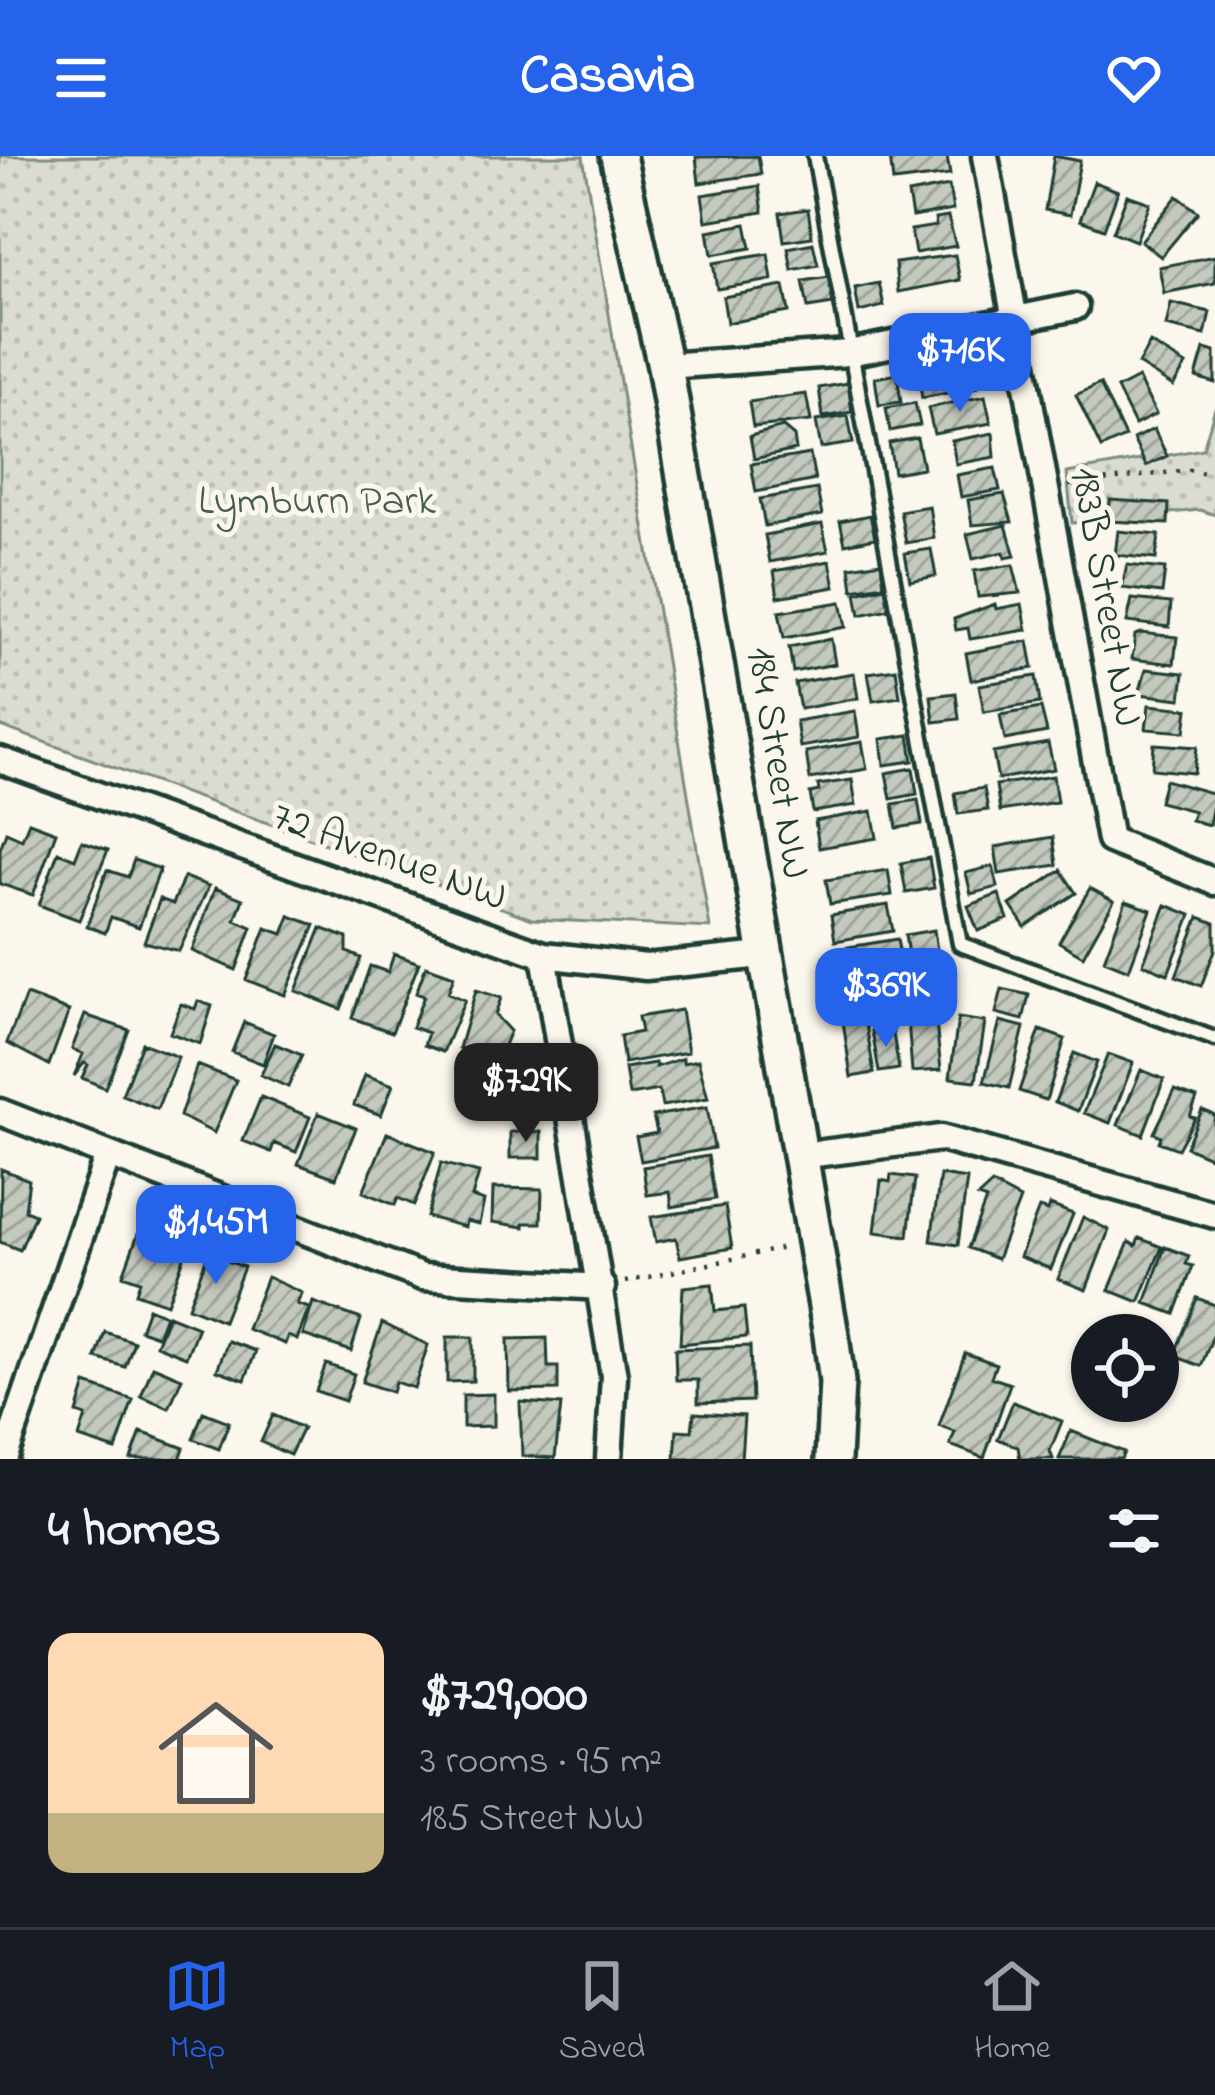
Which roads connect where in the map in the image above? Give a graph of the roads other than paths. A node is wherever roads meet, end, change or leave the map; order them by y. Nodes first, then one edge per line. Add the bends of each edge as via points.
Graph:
1 (618, 156) edge
2 (815, 156) edge
3 (985, 156) edge
4 (1075, 307) dead end
5 (1015, 320) junction
6 (849, 353) junction
7 (665, 366) junction
8 (0, 760) edge
9 (1215, 882) edge
10 (763, 955) junction
11 (544, 956) junction
12 (1215, 1039) edge
13 (0, 1112) edge
14 (108, 1155) junction
15 (799, 1156) junction
16 (1215, 1215) edge
17 (602, 1287) junction
18 (5, 1456) edge
19 (609, 1459) edge
20 (832, 1459) edge

1 - 7 street, 184 Street NW
2 - 6 lane
3 - 5 street, 183B Street NW
4 - 5 street
5 - 6 street
5 - 9 street, 183B Street NW via 1110,840
6 - 7 street
6 - 12 lane via 960,944
7 - 10 street, 184 Street NW
8 - 11 street, 72 Avenue NW
10 - 11 street, 72 Avenue NW via 646,968
10 - 15 street, 184 Street NW
11 - 17 street
13 - 14 street
14 - 17 street via 422,1277
14 - 18 street
15 - 16 street via 941,1138
15 - 20 street, 184 Street NW via 837,1382
17 - 19 street via 614,1376

